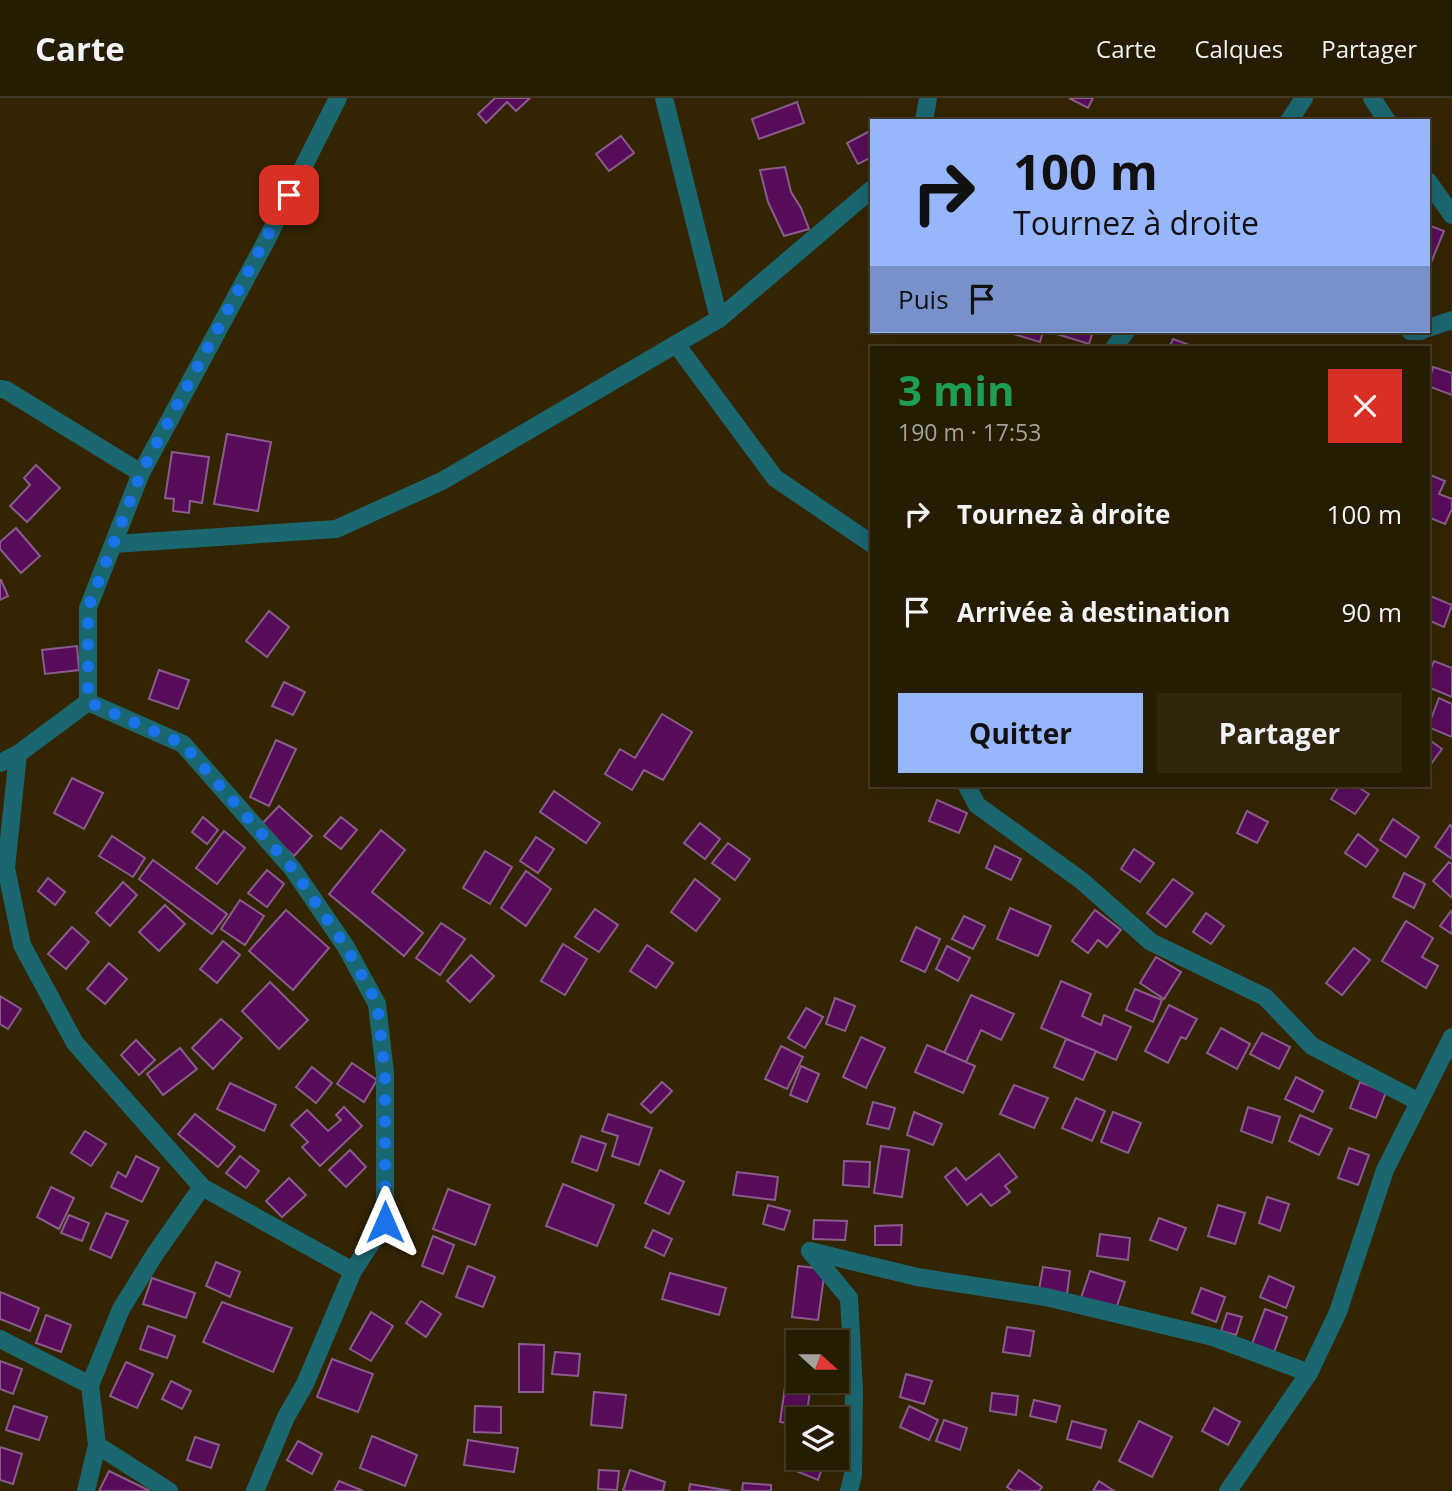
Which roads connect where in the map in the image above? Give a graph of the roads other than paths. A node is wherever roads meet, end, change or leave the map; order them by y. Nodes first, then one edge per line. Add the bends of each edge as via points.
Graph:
1 (338, 98) edge
2 (664, 98) edge
3 (928, 98) edge
4 (1304, 98) edge
5 (1372, 98) edge
6 (924, 119) edge
7 (1290, 119) edge
8 (1386, 119) edge
9 (1430, 184) edge
10 (870, 191) edge
11 (1452, 215) edge
12 (719, 319) junction
13 (1452, 320) edge
14 (1430, 327) edge
15 (676, 344) junction
16 (0, 389) edge
17 (141, 473) junction
18 (870, 543) edge
19 (114, 544) junction
20 (88, 702) junction
21 (18, 754) junction
22 (0, 763) edge
23 (968, 787) edge
24 (1452, 1037) edge
25 (1419, 1102) junction
26 (202, 1187) junction
27 (353, 1271) junction
28 (0, 1339) edge
29 (1309, 1373) junction
30 (90, 1385) junction
31 (97, 1445) junction
32 (86, 1491) edge
33 (169, 1491) edge
34 (255, 1491) edge
35 (849, 1491) edge
36 (1228, 1491) edge

1 - 17 street
2 - 12 street
3 - 6 street
4 - 7 street
5 - 8 street
9 - 11 street
10 - 12 street
12 - 15 street
13 - 14 street
15 - 18 street via 775,478
15 - 19 street via 442,481 336,529
16 - 17 street
17 - 19 street
19 - 20 street via 88,608
20 - 21 street
20 - 27 street via 183,744 292,868 346,947 377,1003 385,1073 385,1222
21 - 22 street
21 - 26 street via 6,868 22,945 75,1043
23 - 25 street via 977,805 1082,881 1152,942 1265,997 1311,1046
24 - 25 street
25 - 29 street via 1385,1170 1338,1312
26 - 27 street
26 - 30 street via 121,1309
27 - 34 street
28 - 30 street
29 - 35 street via 1200,1334 1046,1297 917,1278 810,1251 849,1298 854,1390
29 - 36 street
30 - 31 street
31 - 32 street
31 - 33 street

